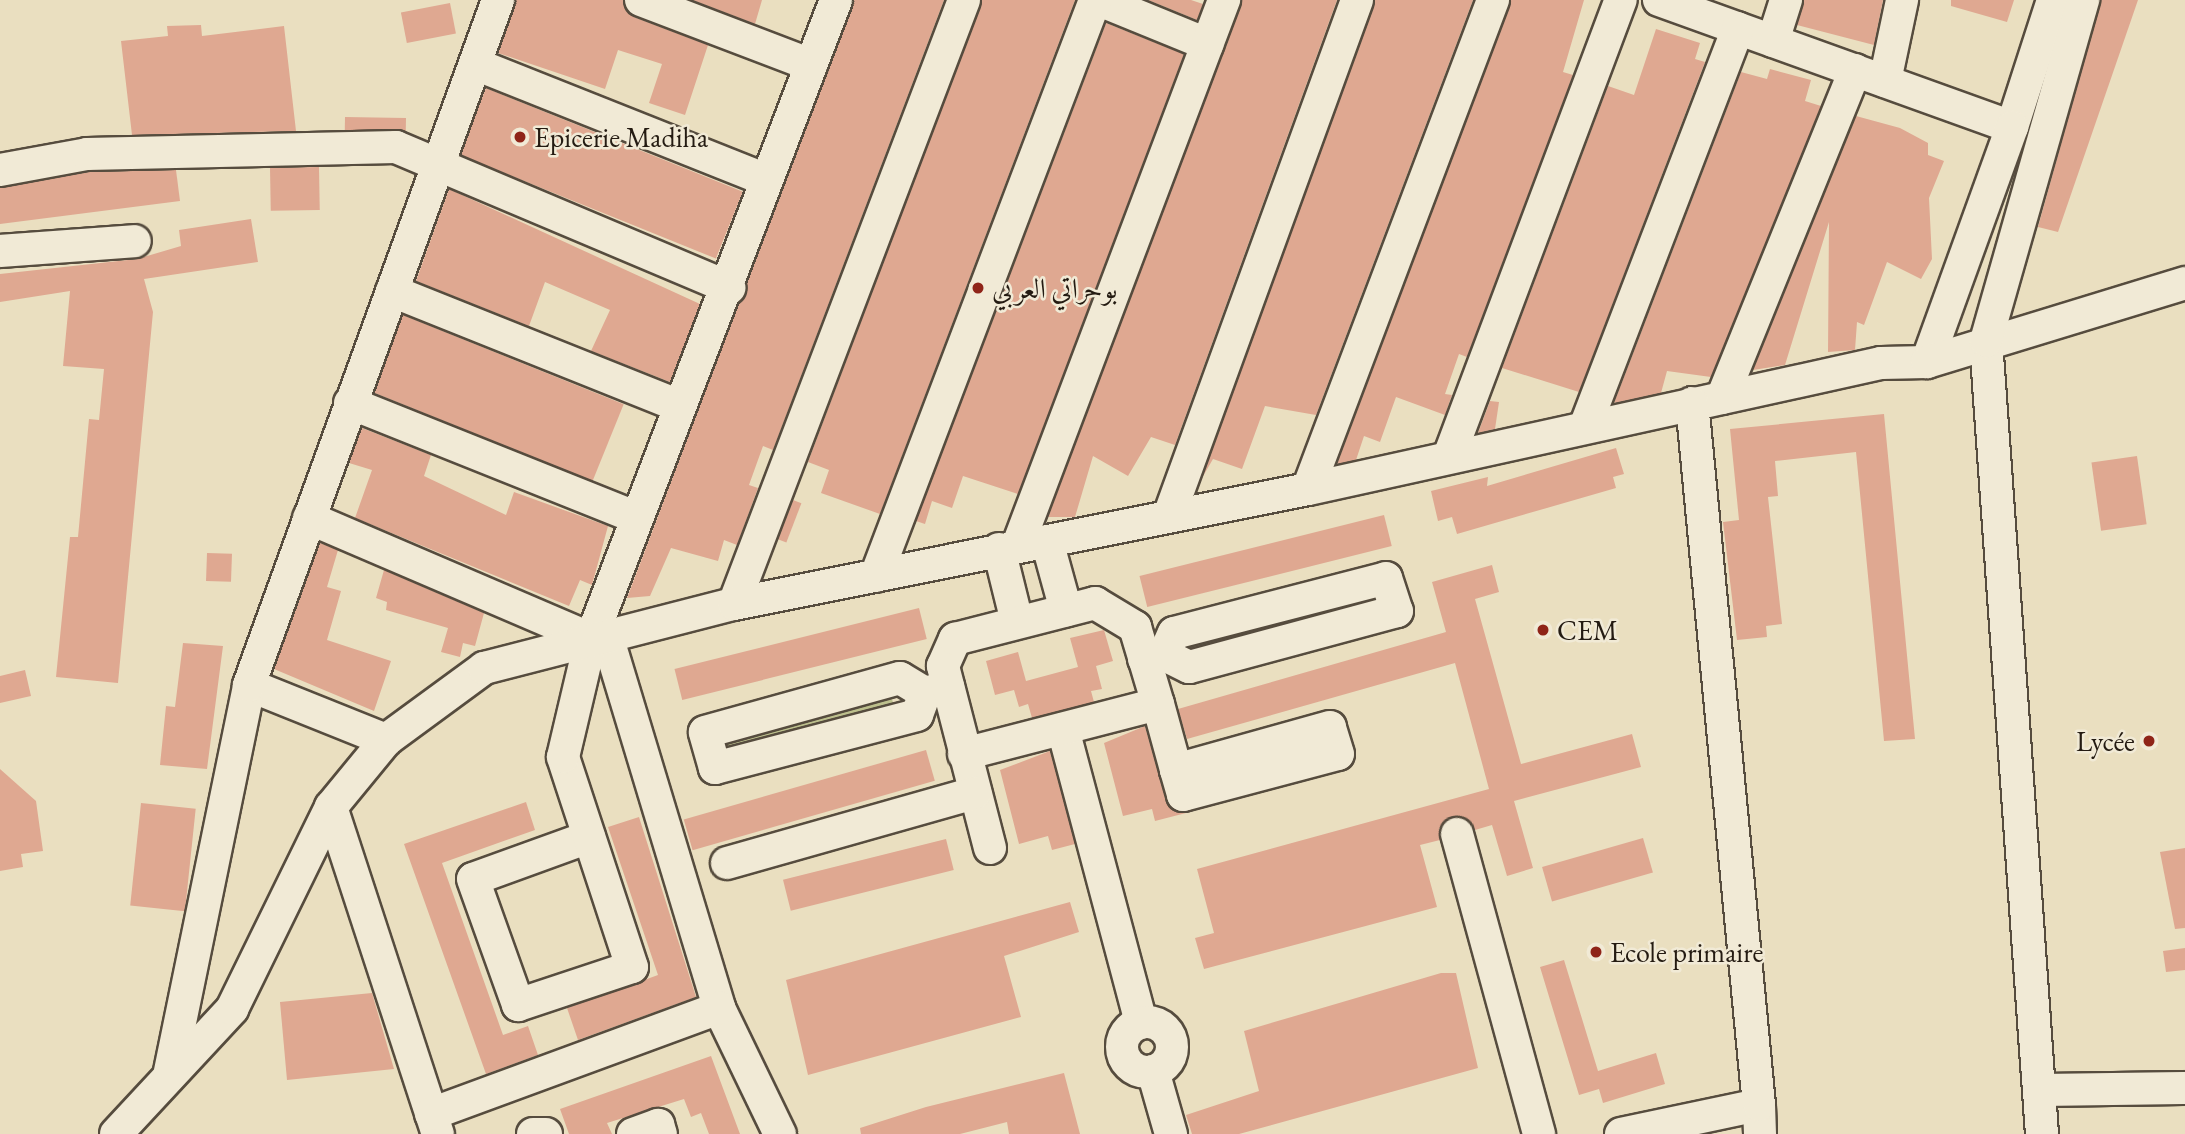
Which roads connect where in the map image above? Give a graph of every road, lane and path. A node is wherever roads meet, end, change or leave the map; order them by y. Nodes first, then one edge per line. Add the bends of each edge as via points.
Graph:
1 (498, 0) edge
2 (641, 0) edge
3 (836, 0) edge
4 (964, 0) edge
5 (1097, 0) edge
6 (1224, 0) edge
7 (1357, 0) edge
8 (1493, 0) edge
9 (1620, 0) edge
10 (1659, 0) edge
11 (1786, 0) edge
12 (1902, 0) edge
13 (2053, 0) edge
14 (2083, 0) edge
15 (1738, 29) junction
16 (1773, 41) junction
17 (1207, 44) junction
18 (475, 64) junction
19 (811, 65) junction
20 (1855, 70) junction
21 (1885, 82) junction
22 (2012, 127) junction
23 (437, 164) junction
24 (0, 170) edge
25 (767, 180) junction
26 (135, 241) dead end
27 (0, 251) edge
28 (2185, 283) edge
29 (729, 288) junction
30 (392, 290) junction
31 (1986, 341) junction
32 (1927, 362) junction
33 (1707, 400) junction
34 (350, 403) junction
35 (680, 406) junction
36 (1585, 427) junction
37 (1450, 454) junction
38 (1308, 489) junction
39 (1169, 516) junction
40 (309, 518) junction
41 (637, 518) junction
42 (1021, 545) junction
43 (876, 576) junction
44 (734, 604) junction
45 (1066, 610) junction
46 (1017, 622) junction
47 (599, 638) junction
48 (1154, 657) junction
49 (249, 685) junction
50 (936, 690) junction
51 (1158, 704) junction
52 (1063, 729) junction
53 (386, 740) junction
54 (964, 754) junction
55 (1176, 770) dead end
56 (975, 793) junction
57 (331, 807) junction
58 (1457, 834) dead end
59 (589, 837) junction
60 (990, 848) dead end
61 (727, 863) dead end
62 (719, 1008) junction
63 (169, 1076) junction
64 (2185, 1088) edge
65 (2040, 1090) junction
66 (1760, 1119) edge
67 (435, 1124) edge
68 (116, 1134) edge
69 (533, 1134) edge
70 (546, 1134) edge
71 (633, 1134) edge
72 (661, 1134) edge
73 (780, 1134) edge
74 (1171, 1134) edge
75 (1538, 1134) edge
76 (1621, 1134) edge
77 (2042, 1134) edge

1 - 18 street
2 - 19 street
3 - 19 street
4 - 44 street
5 - 17 street
5 - 43 street
6 - 17 street
7 - 39 street
8 - 38 street
9 - 37 street
10 - 15 street
11 - 16 street
12 - 21 street
13 - 22 street
14 - 31 street
15 - 16 street
15 - 36 street
16 - 20 street
17 - 42 street
18 - 23 street
18 - 25 street
19 - 25 street
20 - 21 street
20 - 33 street
21 - 22 street
22 - 32 street
23 - 24 street via 383,147 87,154
23 - 29 street
23 - 30 street
25 - 29 street
26 - 27 street
28 - 31 street
29 - 35 street
30 - 34 street
30 - 35 street
31 - 32 street
31 - 65 street
32 - 33 street via 1881,362
33 - 36 street
33 - 66 street
34 - 40 street
34 - 41 street
35 - 41 street
36 - 37 street
37 - 38 street
38 - 39 street
39 - 42 street
40 - 47 street
40 - 49 street
41 - 47 street
42 - 43 street
42 - 45 street
42 - 46 street
43 - 44 street
44 - 47 street
45 - 46 street
45 - 48 street via 1095,603 1135,626
46 - 50 street via 955,639
47 - 53 street via 484,668
47 - 59 street via 564,757
47 - 62 street
48 - 48 street via 1174,633 1386,578 1397,611 1189,667
48 - 51 street
49 - 53 street
49 - 63 street
50 - 50 street via 900,678 705,732 715,768 917,715
50 - 54 street
51 - 52 street
51 - 55 street
52 - 54 street
52 - 74 street via 1141,1023 1152,1022 1170,1035 1170,1057 1153,1071
53 - 57 street
54 - 56 street
56 - 60 street
56 - 61 street
57 - 63 street via 232,1009
57 - 67 street
58 - 75 street
59 - 59 street via 473,879 518,1005 632,968
62 - 67 street
62 - 73 street
63 - 68 street
64 - 65 street
65 - 77 street
66 - 76 street
69 - 70 street
71 - 72 street via 658,1125

